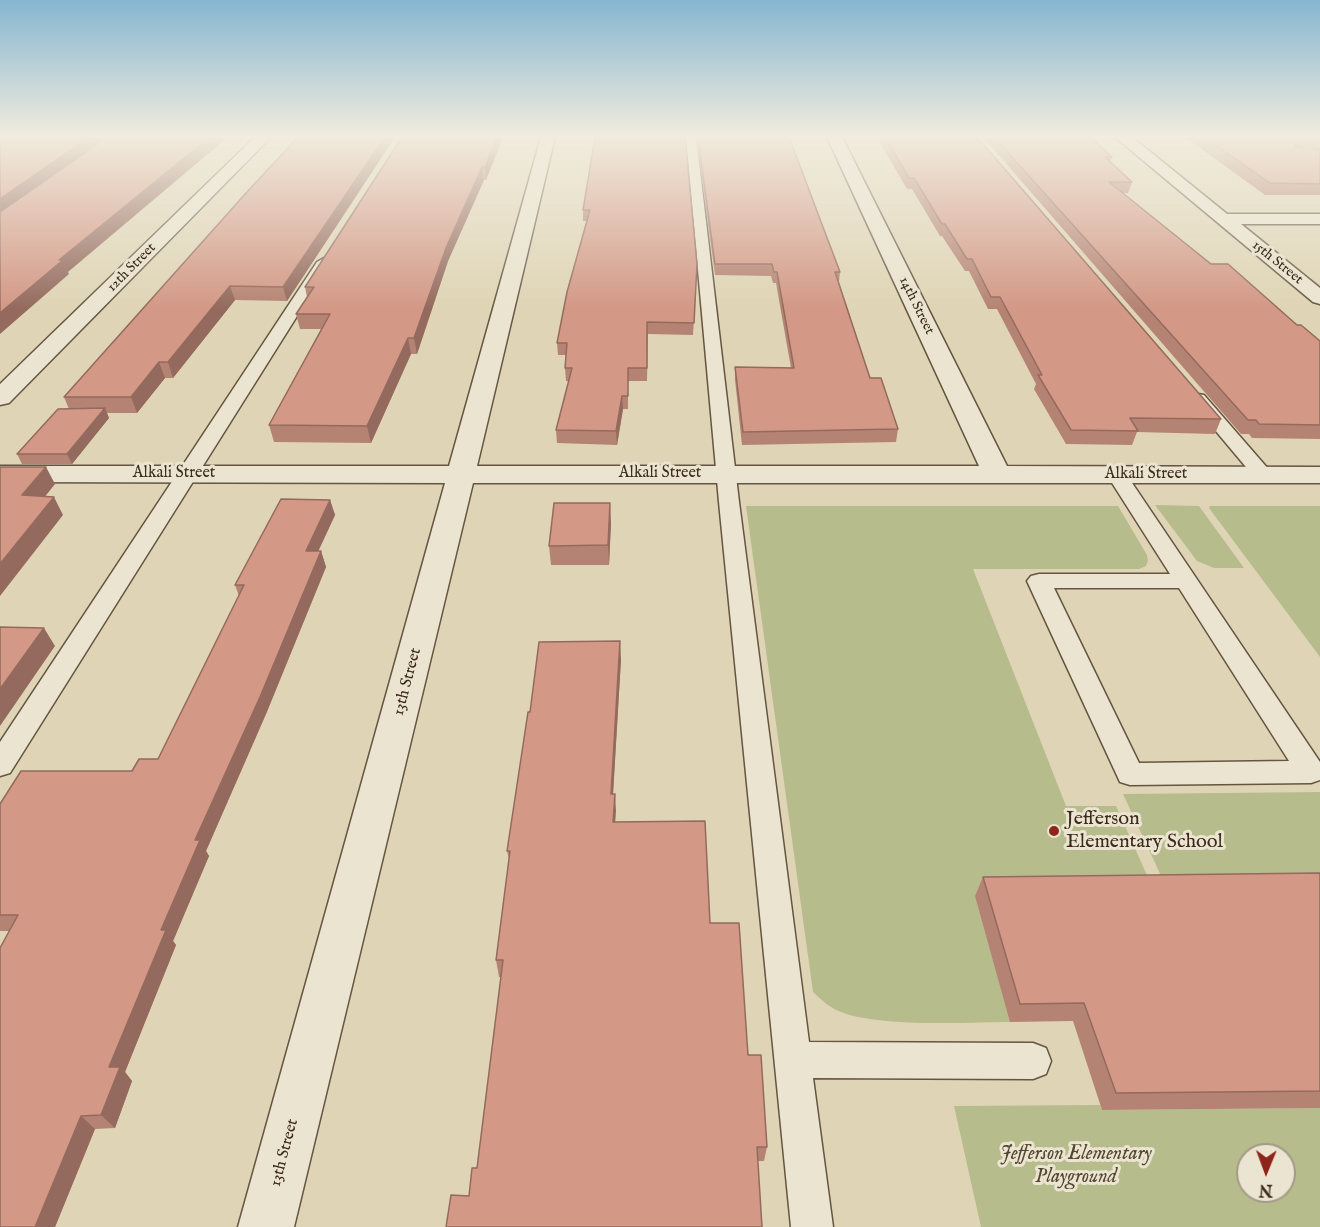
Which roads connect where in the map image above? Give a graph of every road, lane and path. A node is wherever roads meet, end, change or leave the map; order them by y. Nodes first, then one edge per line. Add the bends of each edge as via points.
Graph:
1 (206, 194) edge
2 (533, 194) edge
3 (697, 194) edge
4 (862, 194) edge
5 (1192, 194) edge
6 (1222, 219) junction
7 (1320, 219) edge
8 (335, 246) edge
9 (1320, 298) edge
10 (1190, 390) edge
11 (0, 398) edge
12 (0, 474) edge
13 (188, 474) junction
14 (460, 474) junction
15 (727, 474) junction
16 (998, 475) junction
17 (1117, 475) junction
18 (1263, 475) junction
19 (1320, 475) edge
20 (1186, 581) junction
21 (0, 765) edge
22 (793, 1060) junction
23 (1033, 1061) dead end
24 (266, 1227) edge
25 (812, 1227) edge

1 - 11 street, 12th Street
2 - 14 street, 13th Street
3 - 15 lane
4 - 16 street, 14th Street
5 - 6 street, 15th Street
6 - 7 street
6 - 9 street, 15th Street
8 - 13 lane
10 - 18 lane
12 - 13 street, Alkali Street
13 - 14 street, Alkali Street
13 - 21 lane
14 - 15 street, Alkali Street
14 - 24 street, 13th Street
15 - 16 street, Alkali Street
15 - 22 lane
16 - 17 street, Alkali Street
17 - 18 street, Alkali Street
17 - 20 lane
18 - 19 street, Alkali Street
20 - 20 lane via 1230,648 1311,772 1130,774 1039,581
22 - 23 lane
22 - 25 lane

